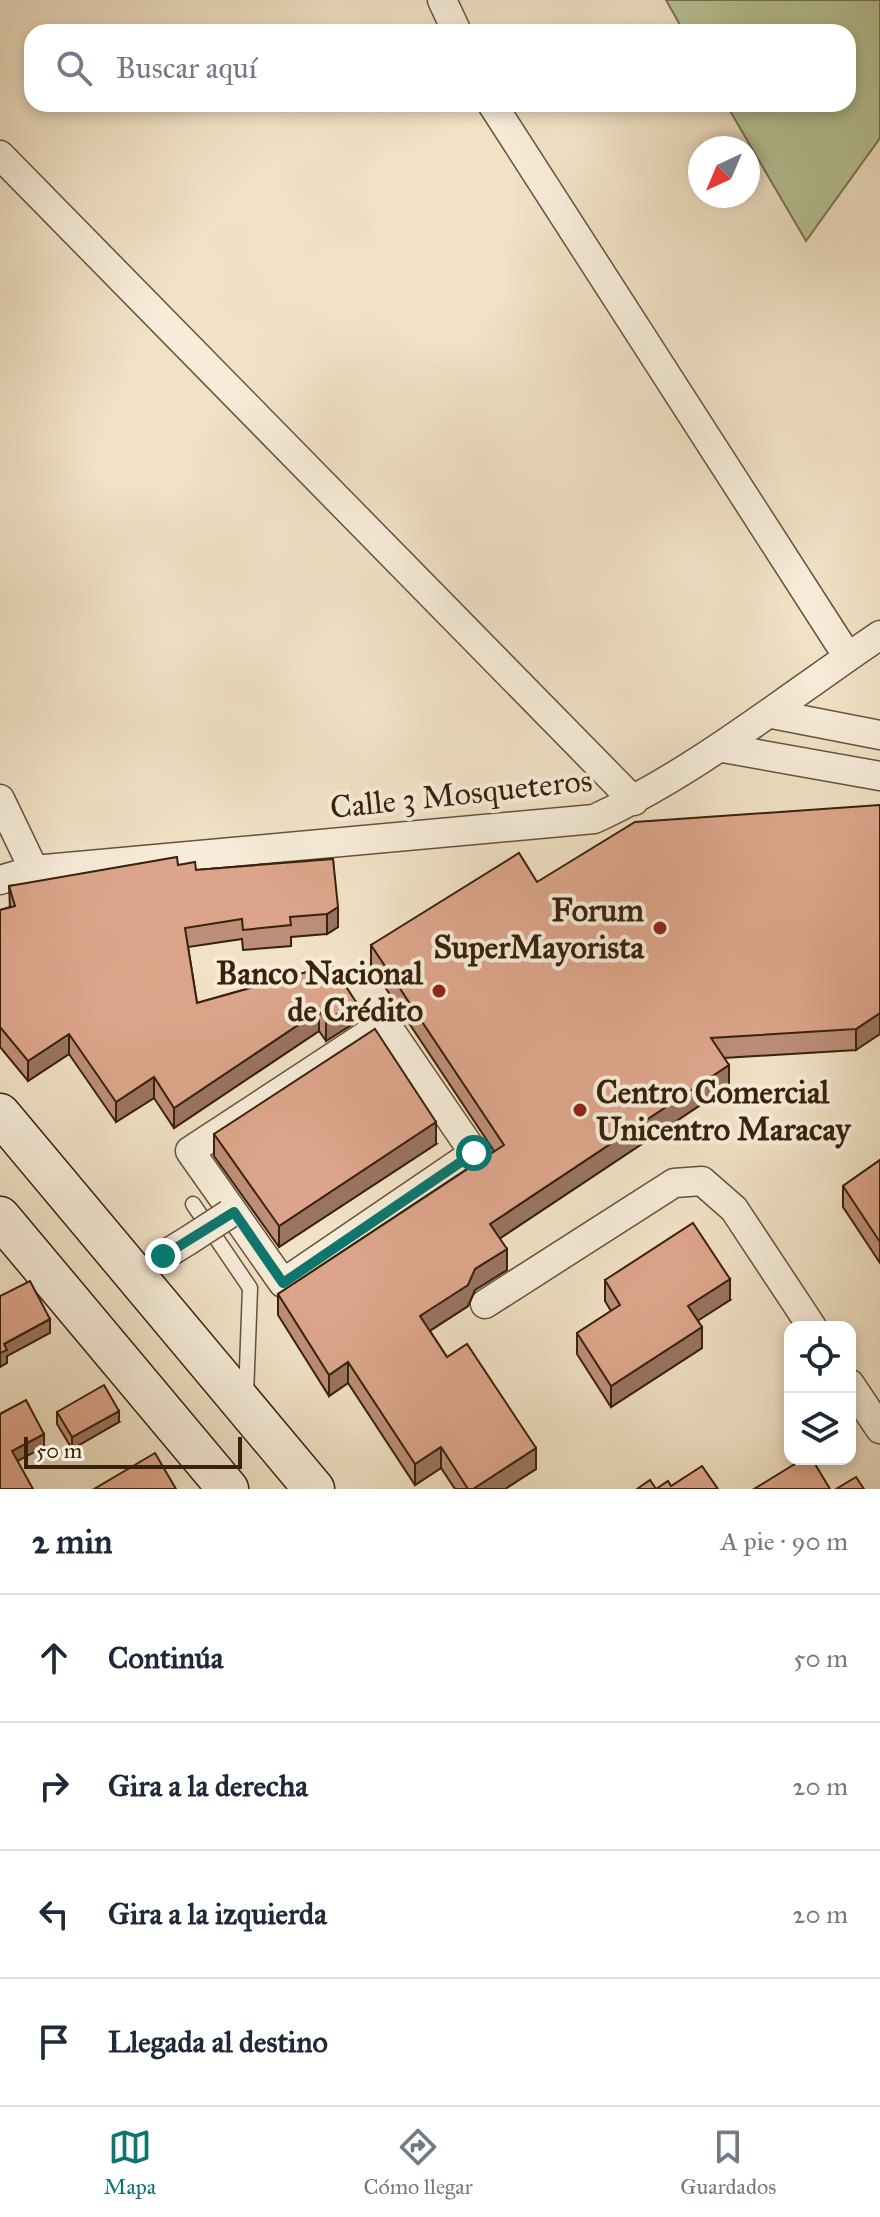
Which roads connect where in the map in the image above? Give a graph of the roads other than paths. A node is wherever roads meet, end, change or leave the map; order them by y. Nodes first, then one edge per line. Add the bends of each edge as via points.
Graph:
1 (442, 0) edge
2 (453, 24) edge
3 (497, 112) edge
4 (0, 155) edge
5 (880, 635) edge
6 (848, 657) junction
7 (772, 714) junction
8 (880, 735) edge
9 (723, 748) junction
10 (880, 776) edge
11 (0, 799) edge
12 (634, 801) junction
13 (34, 870) junction
14 (0, 880) edge
15 (0, 1114) edge
16 (193, 1204) dead end
17 (232, 1213) junction
18 (0, 1217) edge
19 (163, 1256) dead end
20 (485, 1304) dead end
21 (808, 1321) edge
22 (856, 1393) edge
23 (246, 1408) junction
24 (880, 1429) edge
25 (228, 1489) edge
26 (314, 1489) edge

1 - 2 street
3 - 6 street
4 - 12 street
5 - 6 street, Calle 3 Mosqueteros
6 - 7 street, Calle 3 Mosqueteros
7 - 8 street
7 - 9 street, Calle 3 Mosqueteros
9 - 10 street
9 - 12 street, Calle 3 Mosqueteros
11 - 13 street
12 - 13 street, Calle 3 Mosqueteros via 594,819
13 - 14 street, Calle 3 Mosqueteros
15 - 23 street
16 - 23 lane via 250,1288
17 - 17 street via 190,1151 385,1023 474,1153 283,1283
17 - 19 street, bridge
18 - 25 street
20 - 21 street via 674,1183 702,1181 734,1209
22 - 24 street
23 - 26 street

